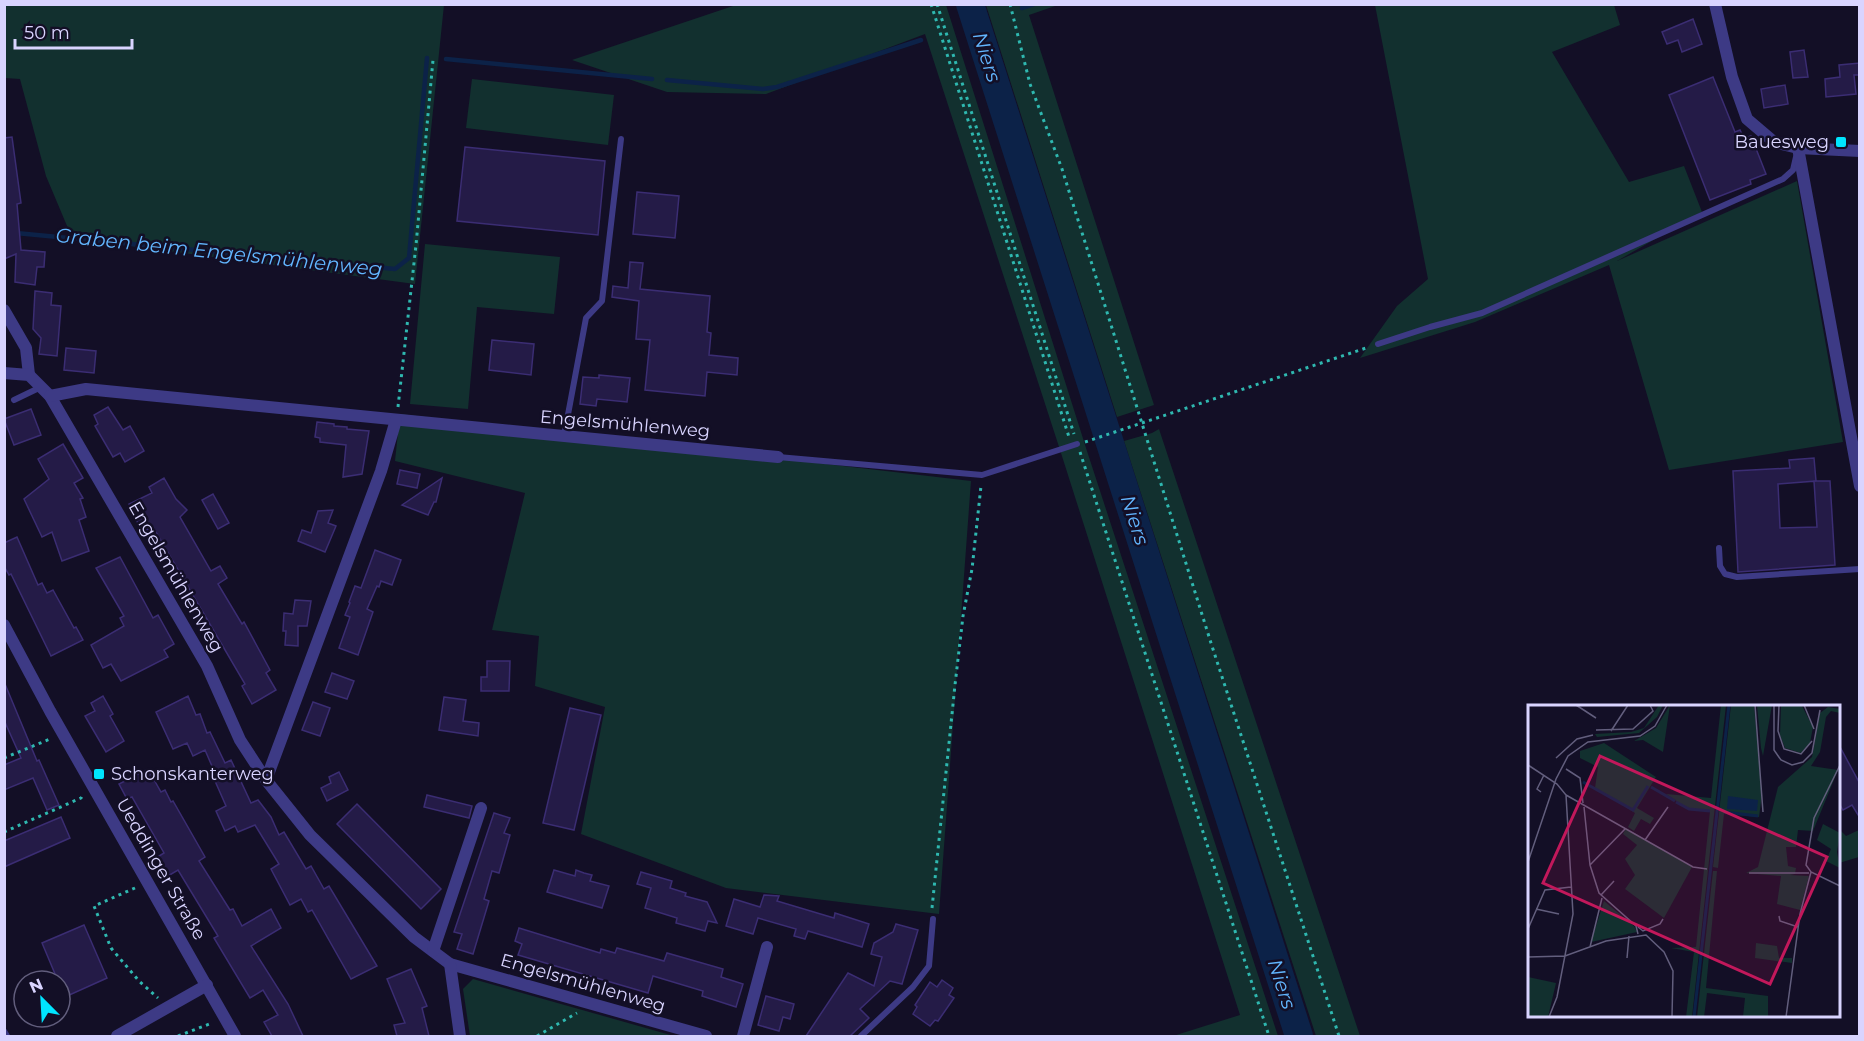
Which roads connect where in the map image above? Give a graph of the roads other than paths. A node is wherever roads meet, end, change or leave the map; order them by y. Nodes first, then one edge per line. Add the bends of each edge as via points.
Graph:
1 (1715, 4) edge
2 (621, 139) dead end
3 (1798, 148) junction
4 (1860, 151) edge
5 (4, 310) edge
6 (1378, 344) road end
7 (4, 373) edge
8 (29, 375) junction
9 (46, 391) junction
10 (14, 400) dead end
11 (396, 420) junction
12 (564, 437) junction
13 (1077, 444) road end
14 (778, 457) joint
15 (1860, 486) edge
16 (1719, 548) dead end
17 (1860, 569) edge
18 (4, 625) edge
19 (266, 780) junction
20 (481, 808) dead end
21 (933, 919) road end
22 (767, 947) dead end
23 (433, 951) junction
24 (450, 964) junction
25 (207, 985) junction
26 (4, 1031) edge
27 (7, 1036) edge
28 (117, 1036) edge
29 (235, 1036) edge
30 (460, 1036) edge
31 (706, 1036) edge
32 (743, 1036) edge
33 (861, 1036) edge

1 - 3 street via 1732,77 1748,119 1774,142
2 - 12 lane via 602,301 586,318
3 - 4 street
3 - 6 lane via 1793,170 1784,179 1482,313
3 - 15 street
5 - 8 street via 26,348
7 - 8 street
8 - 9 street, Engelsmühlenweg
9 - 10 lane
9 - 11 street, Engelsmühlenweg via 86,389
9 - 19 street, Engelsmühlenweg via 207,666 240,740
11 - 12 street, Engelsmühlenweg
11 - 19 street via 381,471
12 - 14 street, Engelsmühlenweg
13 - 14 lane via 982,475
16 - 17 lane via 1720,566 1725,574 1737,577
18 - 25 street, Ueddinger Straße
19 - 23 street, Engelsmühlenweg via 310,835
20 - 23 street
21 - 33 lane via 929,966 913,987
22 - 32 street
23 - 24 street, Engelsmühlenweg
24 - 30 street
24 - 31 street, Engelsmühlenweg
25 - 28 street
25 - 29 street, Ueddinger Straße
26 - 27 lane

